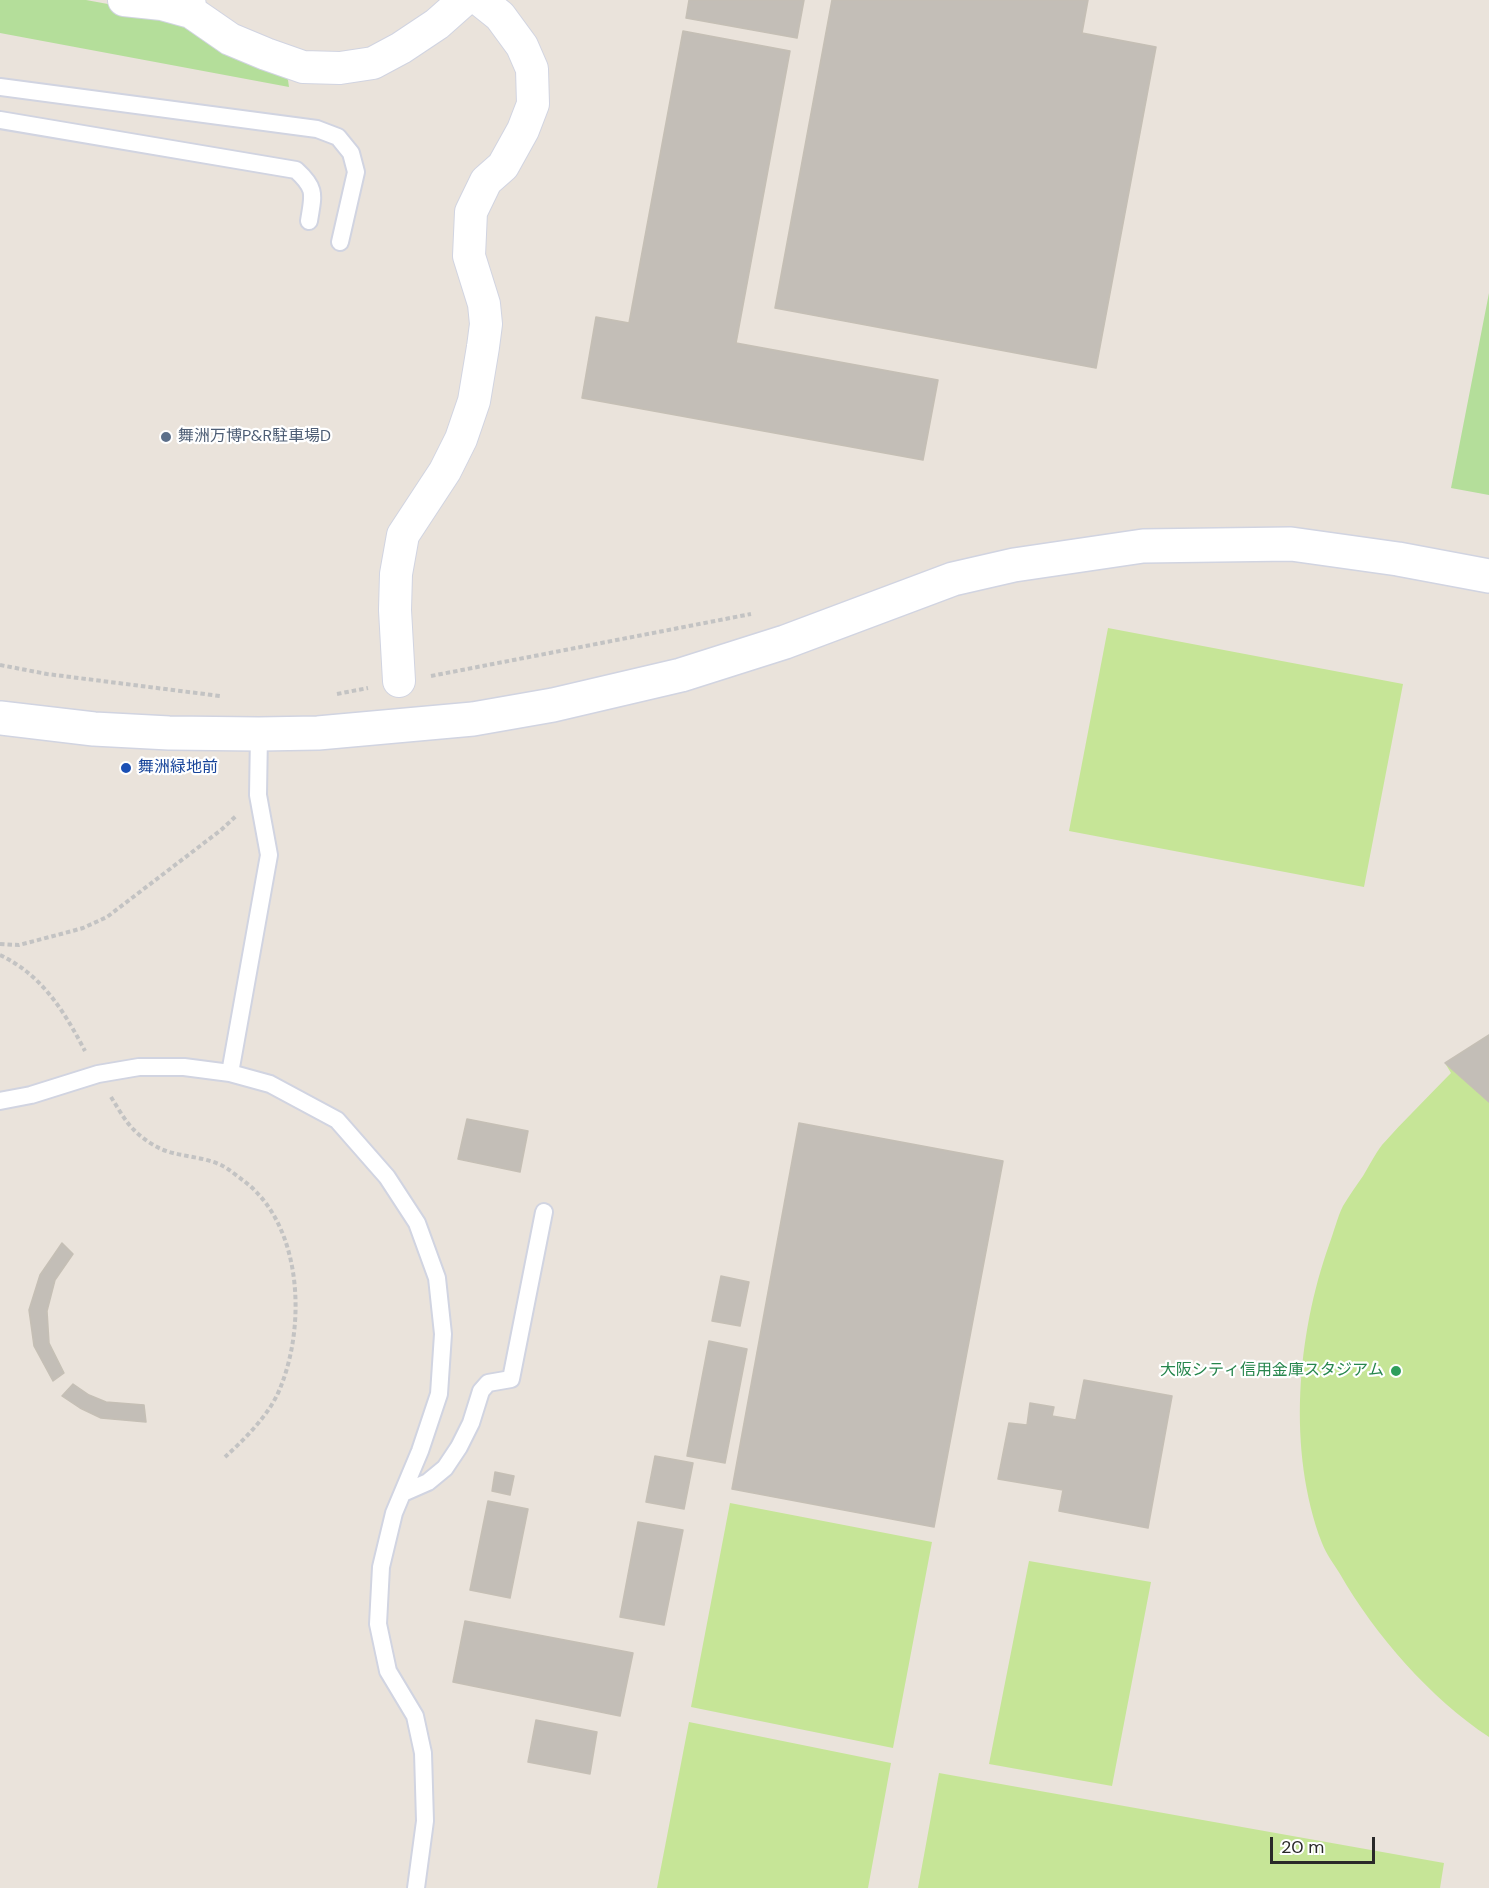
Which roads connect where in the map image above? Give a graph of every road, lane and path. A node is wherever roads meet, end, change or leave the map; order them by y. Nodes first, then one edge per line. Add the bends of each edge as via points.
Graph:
1 (124, 0) edge
2 (464, 0) edge
3 (480, 0) edge
4 (190, 6) edge
5 (0, 87) edge
6 (0, 120) edge
7 (309, 221) dead end
8 (340, 242) dead end
9 (1489, 576) edge
10 (752, 614) dead end
11 (0, 665) edge
12 (400, 682) junction
13 (330, 695) dead end
14 (225, 697) dead end
15 (0, 718) edge
16 (259, 734) junction
17 (258, 795) junction
18 (0, 944) edge
19 (0, 955) edge
20 (230, 1073) junction
21 (98, 1074) junction
22 (0, 1101) edge
23 (544, 1212) dead end
24 (225, 1457) dead end
25 (403, 1493) junction
26 (416, 1888) edge

1 - 4 street
2 - 4 street via 437,24 373,63 339,68 303,66 266,54 230,39
3 - 12 street via 500,16 522,46 532,69 533,104 503,166 486,181 471,212 469,256 484,304 483,347 474,401 461,439 403,535 395,592
5 - 8 lane via 317,129 338,137 351,153 356,172
6 - 7 lane via 296,170 307,180 313,194
9 - 16 street via 1291,544 1143,546 1014,565 953,579 785,642 696,670 553,705 403,726
10 - 12 path
11 - 14 path
12 - 13 path
15 - 16 street via 104,729
16 - 17 lane
17 - 18 path via 221,830 107,917 83,928 19,945
17 - 20 lane via 269,855
19 - 21 path via 15,962 58,1003
20 - 21 lane via 139,1067
20 - 25 lane via 270,1084 337,1120 387,1178 417,1224 437,1278 443,1334 439,1394
21 - 22 lane
21 - 24 path via 133,1130 152,1144 222,1165 246,1182 263,1198 285,1242 293,1271 297,1316 292,1349 281,1388 240,1444
23 - 25 lane via 511,1379 488,1383 481,1391 459,1447 445,1468 428,1482
25 - 26 lane via 381,1567 378,1623 388,1671 415,1716 423,1753 425,1821

